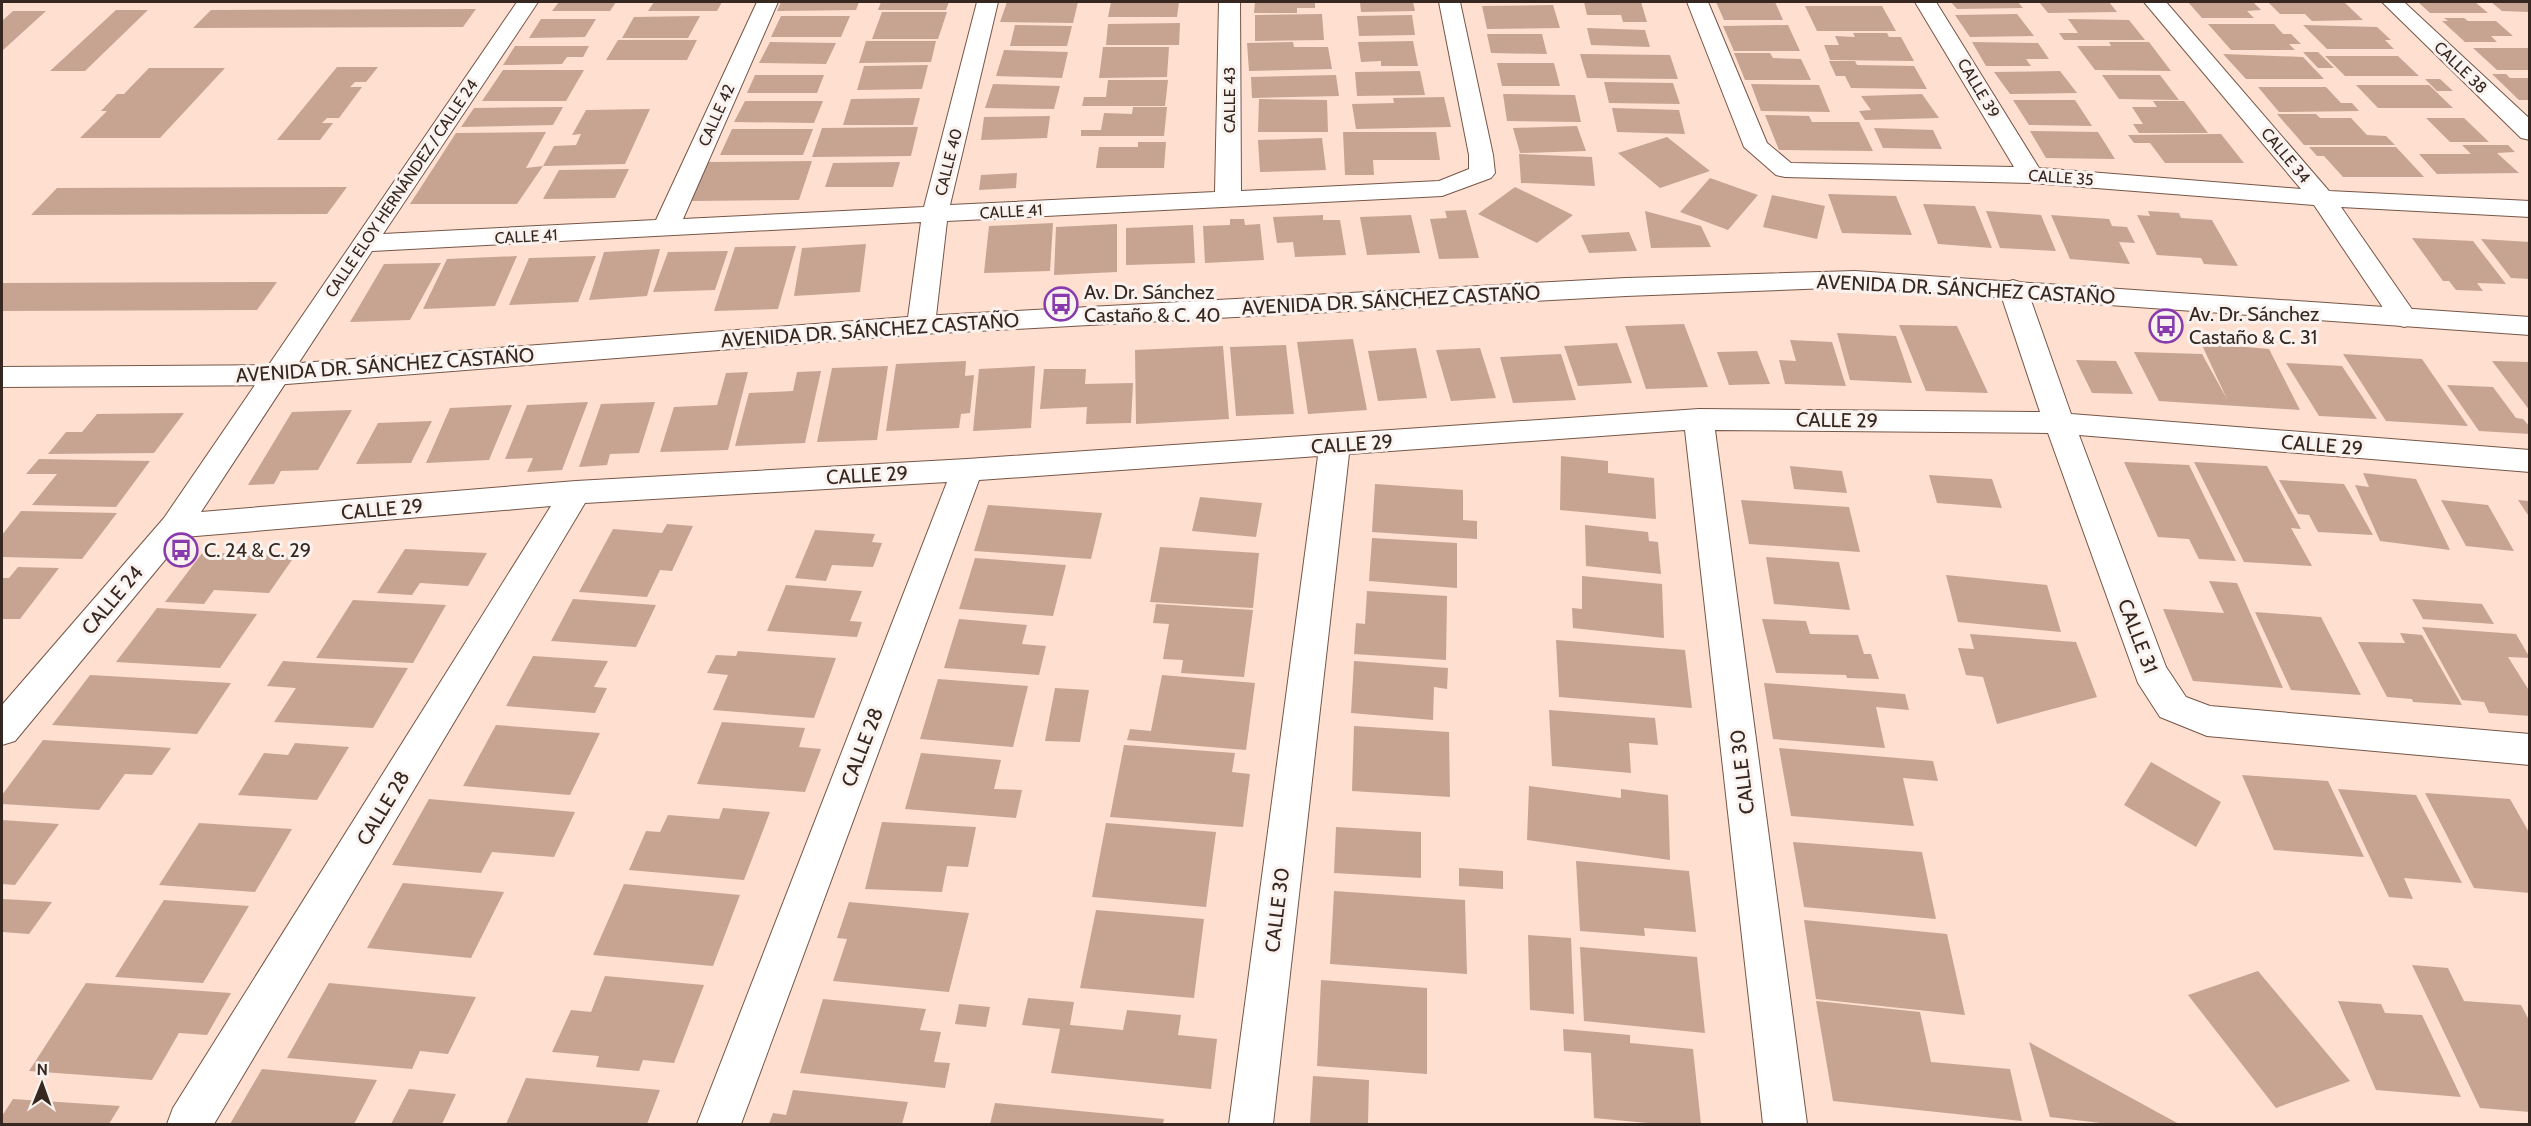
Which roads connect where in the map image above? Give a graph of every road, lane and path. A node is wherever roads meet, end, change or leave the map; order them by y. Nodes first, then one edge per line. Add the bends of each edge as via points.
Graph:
1 (527, 2) edge
2 (767, 2) edge
3 (987, 2) edge
4 (1229, 2) edge
5 (1449, 2) edge
6 (1697, 2) edge
7 (1926, 2) edge
8 (2156, 2) edge
9 (2392, 2) edge
10 (2529, 133) edge
11 (2031, 174) junction
12 (1228, 198) junction
13 (2322, 198) junction
14 (2529, 209) edge
15 (935, 216) junction
16 (665, 229) junction
17 (364, 243) junction
18 (2013, 289) junction
19 (2404, 318) junction
20 (921, 325) junction
21 (2529, 326) edge
22 (274, 375) junction
23 (2, 377) edge
24 (1699, 419) junction
25 (2059, 423) junction
26 (1335, 446) junction
27 (2529, 461) edge
28 (967, 470) junction
29 (576, 492) junction
30 (175, 526) junction
31 (2, 730) edge
32 (2529, 750) edge
33 (189, 1125) edge
34 (719, 1125) edge
35 (1251, 1125) edge
36 (1785, 1125) edge

1 - 17 street, CALLE ELOY HERNÁNDEZ / CALLE 24
2 - 16 street, CALLE 42
3 - 15 street, CALLE 40
4 - 12 street, CALLE 43
5 - 12 street, CALLE 41 via 1482,173 1442,188
6 - 11 street, CALLE 35 via 1756,147 1785,170
7 - 11 street, CALLE 39
8 - 13 street, CALLE 34
9 - 10 street, CALLE 38
11 - 13 street, CALLE 35
12 - 15 street, CALLE 41
13 - 14 street, CALLE 35
13 - 19 street, CALLE 34
15 - 16 street, CALLE 41
15 - 20 street, CALLE 40
16 - 17 street, CALLE 41
17 - 22 street, CALLE ELOY HERNÁNDEZ / CALLE 24
18 - 19 street, AVENIDA DR. SÁNCHEZ CASTAÑO
18 - 20 street, AVENIDA DR. SÁNCHEZ CASTAÑO via 1855,279 1626,287
18 - 25 street, CALLE 31
19 - 21 street, AVENIDA DR. SÁNCHEZ CASTAÑO
20 - 22 street, AVENIDA DR. SÁNCHEZ CASTAÑO
22 - 23 street, AVENIDA DR. SÁNCHEZ CASTAÑO
22 - 30 street, CALLE 24
24 - 25 street, CALLE 29
24 - 26 street, CALLE 29
24 - 36 street, CALLE 30
25 - 27 street, CALLE 29
25 - 32 street, CALLE 31 via 2150,673 2173,707 2207,721
26 - 28 street, CALLE 29
26 - 35 street, CALLE 30
28 - 29 street, CALLE 29
28 - 34 street, CALLE 28
29 - 30 street, CALLE 29
29 - 33 street, CALLE 28
30 - 31 street, CALLE 24

